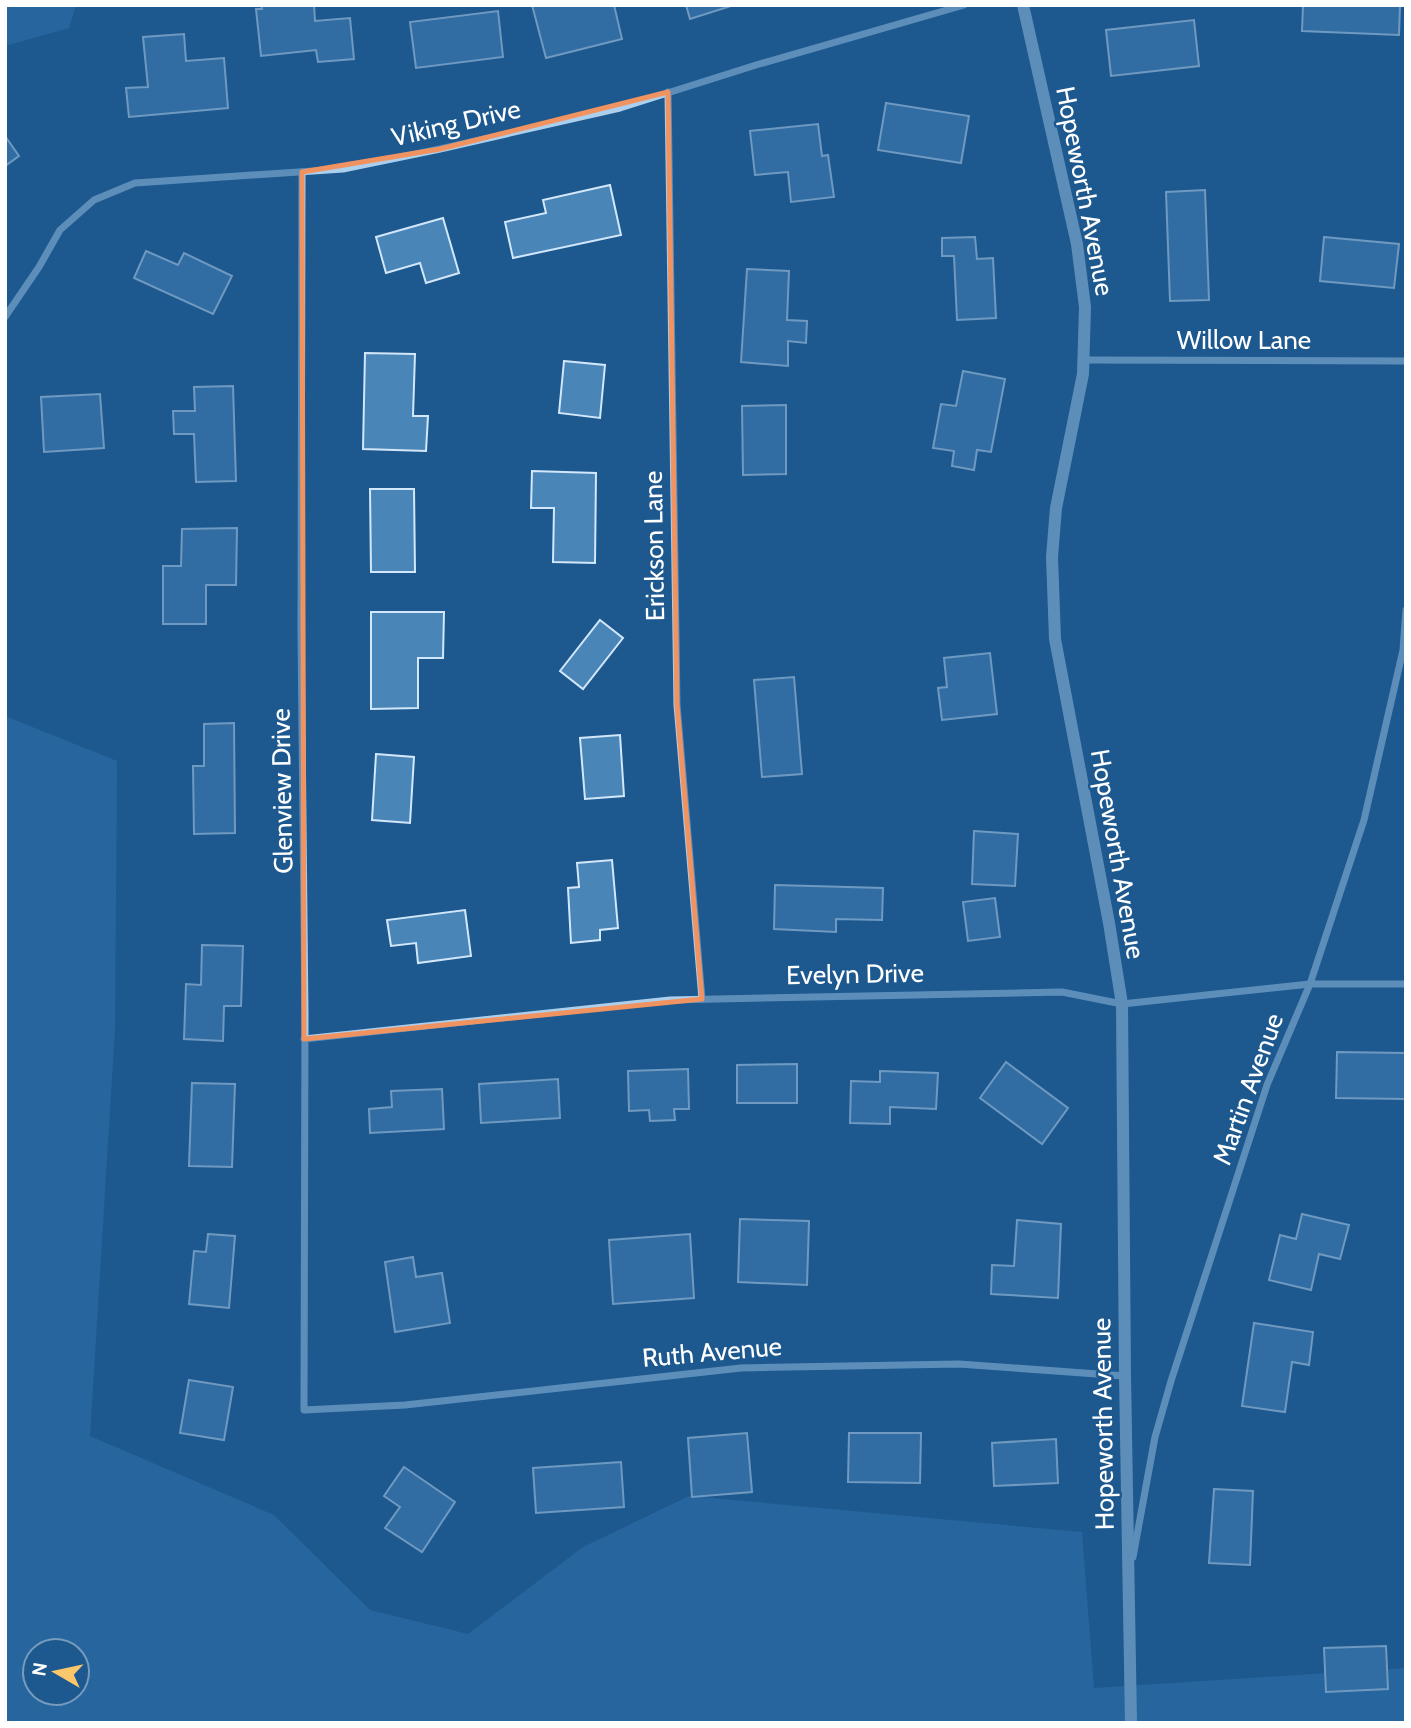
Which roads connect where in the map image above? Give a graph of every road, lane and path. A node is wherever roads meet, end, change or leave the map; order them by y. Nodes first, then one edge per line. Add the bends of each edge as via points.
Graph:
1 (964, 5) edge
2 (1023, 5) edge
3 (668, 92) junction
4 (302, 172) junction
5 (5, 317) edge
6 (1083, 360) junction
7 (1406, 361) edge
8 (1406, 610) edge
9 (1310, 984) junction
10 (1406, 984) edge
11 (702, 999) junction
12 (1122, 1004) junction
13 (304, 1038) junction
14 (1125, 1376) junction
15 (304, 1410) joint
16 (1128, 1582) junction
17 (1131, 1723) edge

1 - 3 street, Viking Drive
2 - 6 street, Hopeworth Avenue via 1077,244 1085,307
3 - 4 street, Viking Drive via 620,108 440,149 343,169
3 - 11 street, Erickson Lane via 677,705
4 - 5 street, Viking Drive via 135,183 94,200 60,230
4 - 13 street, Glenview Drive
6 - 7 street, Willow Lane
6 - 12 street, Hopeworth Avenue via 1056,508 1052,557 1055,639
8 - 9 street, Martin Avenue via 1402,650 1364,820
9 - 10 street, Evelyn Drive
9 - 12 street, Evelyn Drive
9 - 16 street, Martin Avenue via 1267,1086 1171,1381 1154,1437
11 - 12 street, Evelyn Drive via 1062,992
11 - 13 street, Evelyn Drive
12 - 14 street, Hopeworth Avenue
13 - 15 street, Glenview Drive
14 - 15 street, Ruth Avenue via 959,1364 741,1368 405,1405
14 - 16 street, Hopeworth Avenue
16 - 17 street, Hopeworth Avenue

